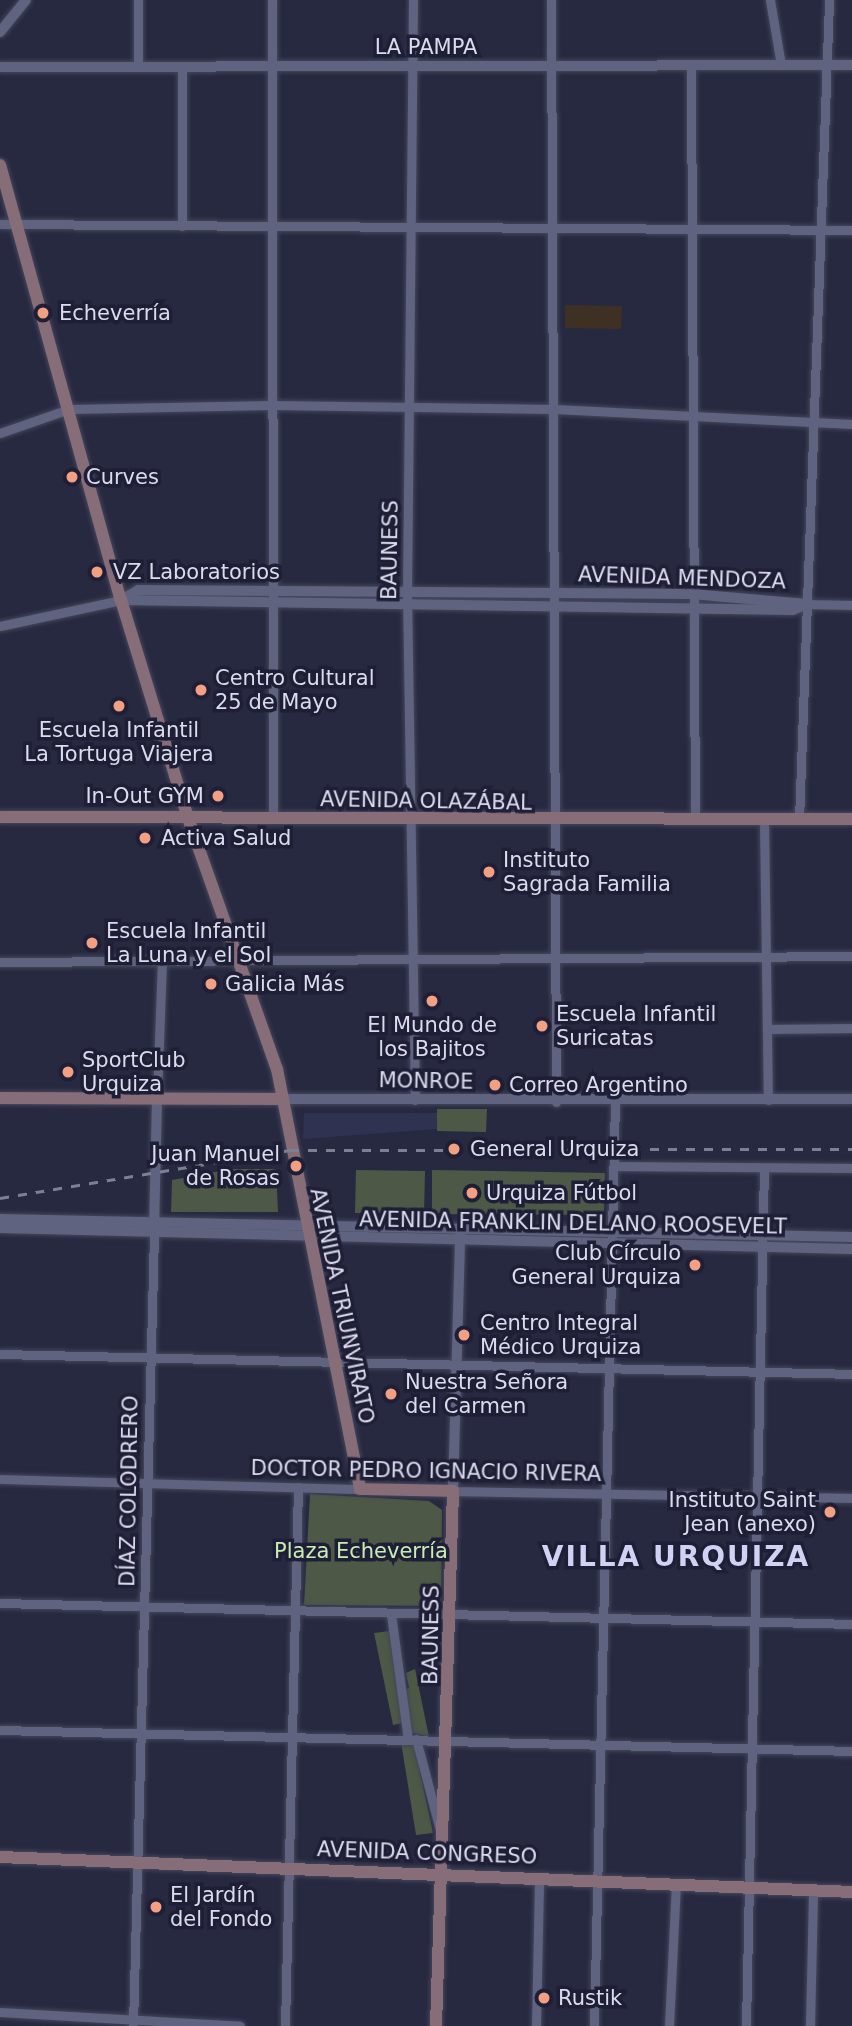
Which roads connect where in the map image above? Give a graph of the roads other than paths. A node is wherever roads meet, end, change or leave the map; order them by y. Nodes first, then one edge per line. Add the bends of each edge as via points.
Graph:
1 (26, 0) edge
2 (138, 0) edge
3 (272, 0) edge
4 (413, 0) edge
5 (551, 0) edge
6 (770, 0) edge
7 (829, 0) edge
8 (0, 32) edge
9 (781, 65) junction
10 (828, 65) junction
11 (852, 65) edge
12 (272, 66) junction
13 (552, 66) junction
14 (691, 66) junction
15 (0, 67) edge
16 (138, 67) junction
17 (181, 67) junction
18 (413, 67) junction
19 (0, 165) edge
20 (0, 224) edge
21 (17, 224) junction
22 (182, 226) junction
23 (272, 227) junction
24 (413, 228) junction
25 (553, 229) junction
26 (692, 230) junction
27 (821, 230) junction
28 (852, 230) edge
29 (271, 405) junction
30 (69, 409) junction
31 (412, 410) junction
32 (555, 410) junction
33 (693, 416) junction
34 (811, 423) junction
35 (852, 424) edge
36 (0, 433) edge
37 (268, 591) junction
38 (407, 598) junction
39 (692, 599) junction
40 (121, 600) junction
41 (555, 600) junction
42 (269, 603) junction
43 (807, 604) junction
44 (852, 605) edge
45 (0, 626) edge
46 (0, 817) edge
47 (188, 818) junction
48 (273, 818) junction
49 (410, 820) junction
50 (695, 820) junction
51 (764, 820) junction
52 (799, 820) junction
53 (852, 820) edge
54 (552, 822) junction
55 (852, 956) edge
56 (162, 958) junction
57 (554, 959) junction
58 (767, 959) junction
59 (242, 960) junction
60 (414, 960) junction
61 (0, 961) edge
62 (852, 1028) edge
63 (768, 1029) junction
64 (157, 1096) junction
65 (0, 1098) edge
66 (282, 1099) junction
67 (415, 1100) junction
68 (768, 1100) junction
69 (852, 1100) edge
70 (615, 1101) junction
71 (556, 1102) junction
72 (614, 1166) junction
73 (764, 1168) junction
74 (852, 1168) edge
75 (0, 1219) edge
76 (0, 1228) edge
77 (154, 1228) junction
78 (307, 1231) junction
79 (460, 1235) junction
80 (852, 1237) edge
81 (614, 1238) junction
82 (764, 1242) junction
83 (852, 1250) edge
84 (0, 1354) edge
85 (152, 1359) junction
86 (334, 1363) junction
87 (454, 1366) junction
88 (610, 1368) junction
89 (758, 1371) junction
90 (852, 1374) edge
91 (0, 1479) edge
92 (149, 1484) junction
93 (298, 1487) junction
94 (360, 1489) junction
95 (453, 1491) junction
96 (606, 1494) junction
97 (758, 1497) junction
98 (852, 1499) edge
99 (0, 1603) edge
100 (146, 1609) junction
101 (297, 1612) junction
102 (391, 1614) junction
103 (451, 1616) junction
104 (603, 1620) junction
105 (752, 1622) junction
106 (852, 1624) edge
107 (0, 1730) edge
108 (143, 1733) junction
109 (295, 1734) junction
110 (412, 1739) junction
111 (447, 1740) junction
112 (601, 1744) junction
113 (754, 1749) junction
114 (852, 1751) edge
115 (444, 1842) junction
116 (0, 1857) edge
117 (139, 1860) junction
118 (290, 1867) junction
119 (442, 1874) junction
120 (539, 1877) junction
121 (599, 1879) junction
122 (676, 1883) junction
123 (749, 1886) junction
124 (813, 1889) junction
125 (852, 1892) edge
126 (0, 2012) edge
127 (133, 2022) edge
128 (240, 2026) edge
129 (285, 2026) edge
130 (436, 2026) edge
131 (536, 2026) edge
132 (594, 2026) edge
133 (669, 2026) edge
134 (746, 2026) edge
135 (810, 2026) edge

1 - 8 street
2 - 16 street
3 - 12 street
4 - 18 street, BAUNESS
5 - 13 street
6 - 9 street
7 - 10 street
9 - 10 street, LA PAMPA
9 - 14 street, LA PAMPA
10 - 11 street, LA PAMPA
10 - 27 street
12 - 17 street, LA PAMPA
12 - 18 street, LA PAMPA
12 - 23 street
13 - 14 street, LA PAMPA
13 - 18 street, LA PAMPA
13 - 25 street
14 - 26 street
15 - 16 street, LA PAMPA
16 - 17 street, LA PAMPA
17 - 22 street
18 - 24 street, BAUNESS
19 - 21 main road, AVENIDA TRIUNVIRATO
20 - 21 street
21 - 22 street
21 - 30 main road, AVENIDA TRIUNVIRATO
22 - 23 street
23 - 24 street
23 - 29 street
24 - 25 street
24 - 31 street, BAUNESS
25 - 26 street
25 - 32 street
26 - 27 street
26 - 33 street
27 - 28 street
27 - 34 street
29 - 30 street
29 - 31 street
29 - 37 street
30 - 36 street
30 - 40 main road, AVENIDA TRIUNVIRATO
31 - 32 street
31 - 38 street, BAUNESS
32 - 33 street
32 - 41 street
33 - 34 street
33 - 39 street
34 - 35 street
34 - 43 street
37 - 38 street, AVENIDA MENDOZA
37 - 40 street, AVENIDA MENDOZA via 138,590
37 - 42 street
38 - 41 street, AVENIDA MENDOZA
38 - 42 street, AVENIDA MENDOZA
38 - 49 street, BAUNESS
39 - 41 street, AVENIDA MENDOZA
39 - 43 street, AVENIDA MENDOZA
39 - 50 street
40 - 42 street, AVENIDA MENDOZA
40 - 45 street
40 - 47 main road, AVENIDA TRIUNVIRATO
41 - 54 street
42 - 48 street
43 - 44 street
43 - 52 street
46 - 47 main road, AVENIDA OLAZÁBAL
47 - 48 main road, AVENIDA OLAZÁBAL
47 - 59 main road, AVENIDA TRIUNVIRATO
48 - 49 main road, AVENIDA OLAZÁBAL
49 - 54 main road, AVENIDA OLAZÁBAL
49 - 60 street, BAUNESS
50 - 51 main road, AVENIDA OLAZÁBAL
50 - 54 main road, AVENIDA OLAZÁBAL
51 - 52 main road, AVENIDA OLAZÁBAL
51 - 58 street
52 - 53 main road, AVENIDA OLAZÁBAL
54 - 57 street
55 - 58 street
56 - 59 street
56 - 61 street
56 - 64 street, DÍAZ COLODRERO
57 - 58 street
57 - 60 street
57 - 71 street
58 - 63 street
59 - 60 street
59 - 66 main road, AVENIDA TRIUNVIRATO
60 - 67 street, BAUNESS
62 - 63 street
63 - 68 street
64 - 65 main road, MONROE
64 - 66 main road, MONROE
64 - 77 street, DÍAZ COLODRERO
66 - 67 street, MONROE
66 - 78 main road, AVENIDA TRIUNVIRATO
67 - 71 street, MONROE
68 - 69 street, MONROE
68 - 70 street, MONROE
70 - 71 street, MONROE
70 - 72 street
72 - 73 street
72 - 81 street
73 - 74 street
73 - 82 street
75 - 77 street, AVENIDA FRANKLIN DELANO ROOSEVELT
76 - 77 street, AVENIDA FRANKLIN DELANO ROOSEVELT
77 - 78 street, AVENIDA FRANKLIN DELANO ROOSEVELT
77 - 85 street, DÍAZ COLODRERO
78 - 79 street, AVENIDA FRANKLIN DELANO ROOSEVELT
78 - 86 main road, AVENIDA TRIUNVIRATO
79 - 81 street, AVENIDA FRANKLIN DELANO ROOSEVELT
79 - 87 street, BAUNESS
80 - 82 street, AVENIDA FRANKLIN DELANO ROOSEVELT
81 - 82 street, AVENIDA FRANKLIN DELANO ROOSEVELT
81 - 88 street
82 - 83 street, AVENIDA FRANKLIN DELANO ROOSEVELT
82 - 89 street
84 - 85 street
85 - 86 street
85 - 92 street, DÍAZ COLODRERO
86 - 87 street
86 - 94 main road, AVENIDA TRIUNVIRATO
87 - 88 street
87 - 95 street, BAUNESS
88 - 89 street
88 - 96 street
89 - 90 street
89 - 97 street
91 - 92 street, DOCTOR PEDRO IGNACIO RIVERA
92 - 93 street, DOCTOR PEDRO IGNACIO RIVERA
92 - 100 street, DÍAZ COLODRERO
93 - 94 street, DOCTOR PEDRO IGNACIO RIVERA
93 - 101 street
94 - 95 main road, DOCTOR PEDRO IGNACIO RIVERA
95 - 96 street, DOCTOR PEDRO IGNACIO RIVERA
95 - 103 main road, BAUNESS
96 - 97 street, DOCTOR PEDRO IGNACIO RIVERA
96 - 104 street
97 - 98 street, DOCTOR PEDRO IGNACIO RIVERA
97 - 105 street
99 - 100 street
100 - 101 street
100 - 108 street, DÍAZ COLODRERO
101 - 102 street
101 - 109 street
102 - 103 street
102 - 110 street
103 - 104 street
103 - 111 main road, BAUNESS
104 - 105 street
104 - 112 street
105 - 106 street
105 - 113 street
107 - 108 street
108 - 109 street
108 - 117 street, DÍAZ COLODRERO
109 - 110 street
109 - 118 street
110 - 111 street
110 - 115 street
111 - 112 street
111 - 115 main road, BAUNESS
112 - 113 street
112 - 121 street
113 - 114 street
113 - 123 street
115 - 119 main road, BAUNESS
116 - 117 main road, AVENIDA CONGRESO
117 - 118 main road, AVENIDA CONGRESO
117 - 127 street, DÍAZ COLODRERO
118 - 119 main road, AVENIDA CONGRESO
118 - 129 street
119 - 120 main road, AVENIDA CONGRESO
119 - 130 main road
120 - 121 main road, AVENIDA CONGRESO
120 - 131 street
121 - 122 main road, AVENIDA CONGRESO
121 - 132 street
122 - 123 main road, AVENIDA CONGRESO
122 - 133 street
123 - 124 main road, AVENIDA CONGRESO
123 - 134 street
124 - 125 main road, AVENIDA CONGRESO
124 - 135 street
126 - 127 street
127 - 128 street

